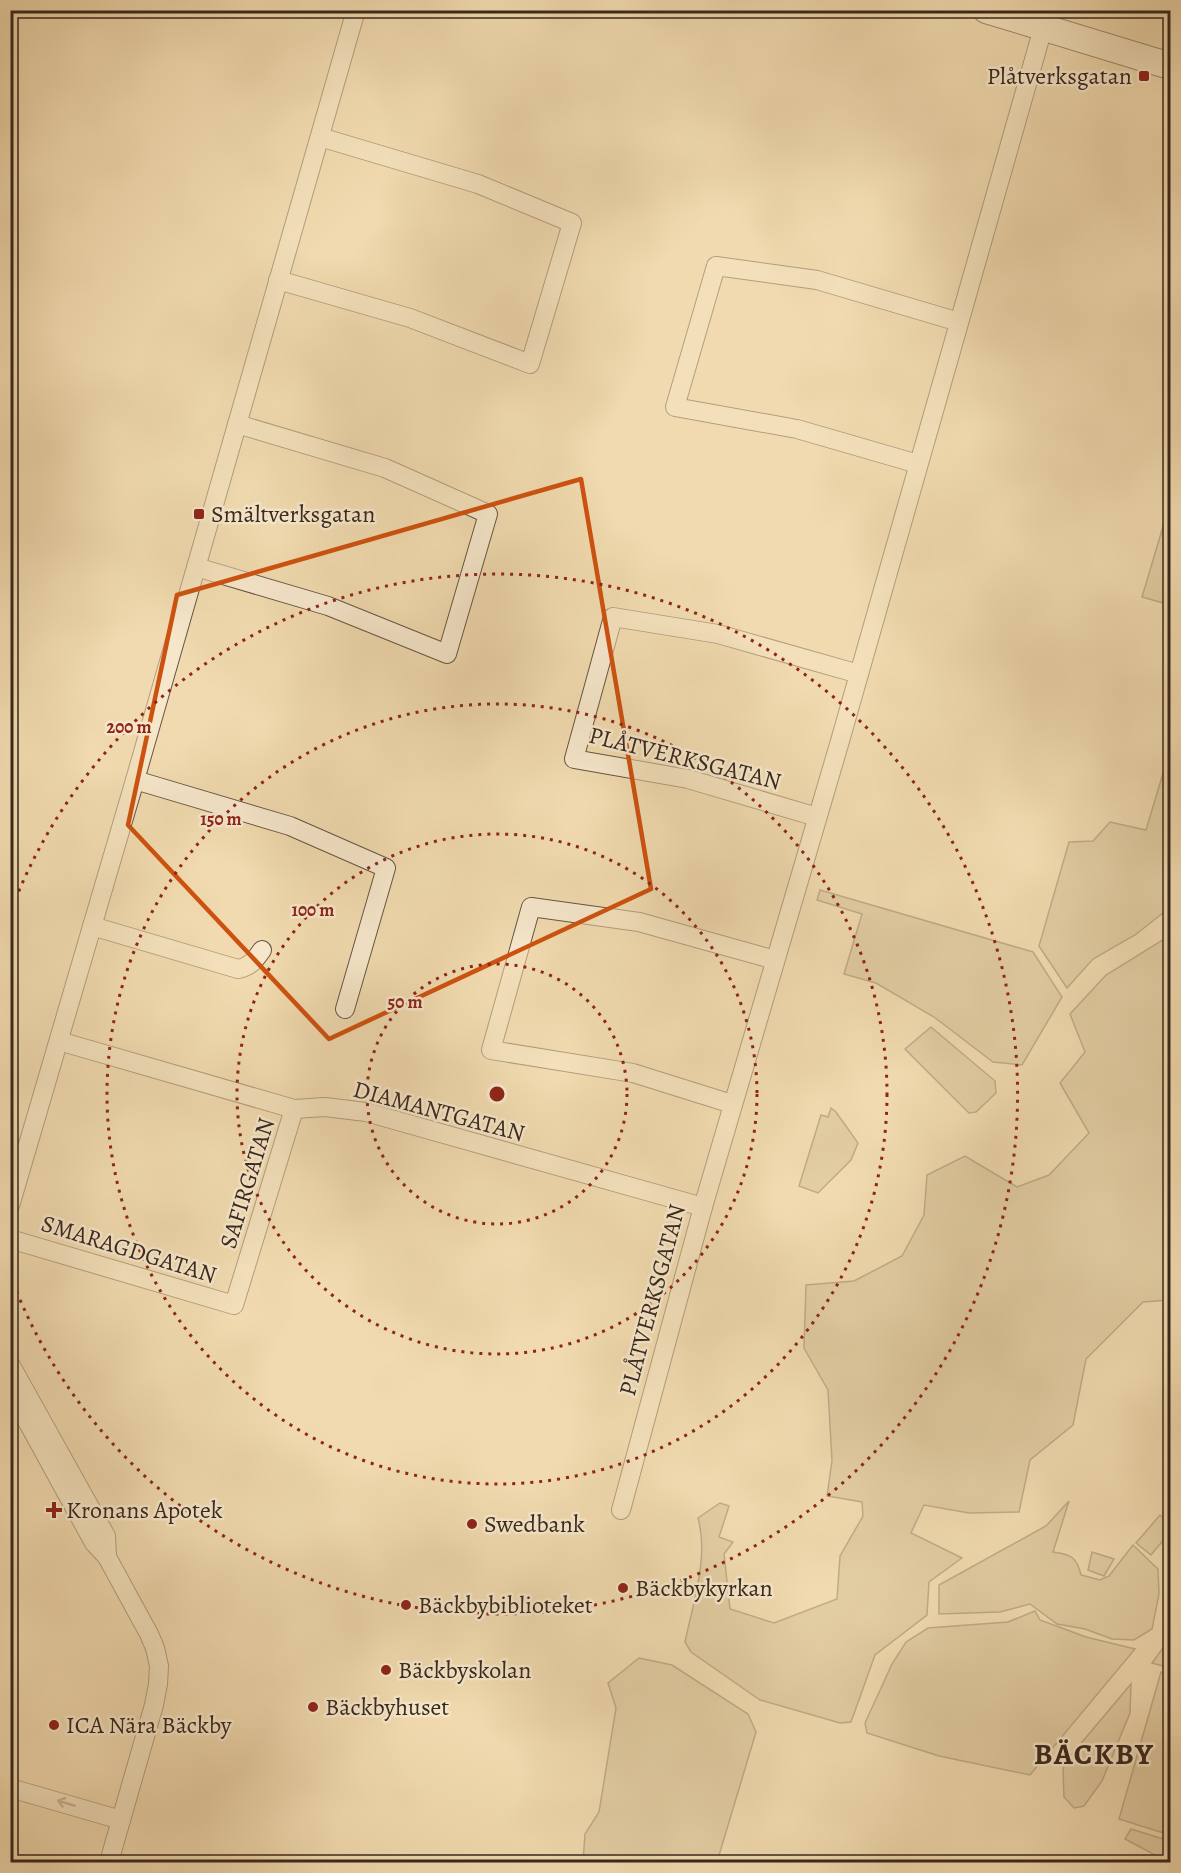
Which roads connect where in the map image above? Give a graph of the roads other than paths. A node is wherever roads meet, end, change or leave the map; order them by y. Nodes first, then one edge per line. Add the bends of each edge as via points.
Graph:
1 (356, 10) edge
2 (986, 10) edge
3 (1043, 28) junction
4 (1170, 66) edge
5 (320, 137) junction
6 (278, 280) junction
7 (959, 322) junction
8 (237, 424) junction
9 (918, 464) junction
10 (195, 567) junction
11 (859, 674) junction
12 (135, 780) junction
13 (817, 817) junction
14 (92, 926) junction
15 (262, 950) dead end
16 (775, 960) junction
17 (345, 1008) dead end
18 (59, 1041) junction
19 (732, 1104) junction
20 (294, 1109) junction
21 (10, 1206) edge
22 (703, 1207) junction
23 (10, 1239) edge
24 (234, 1305) joint
25 (10, 1364) edge
26 (10, 1390) edge
27 (621, 1510) dead end
28 (107, 1557) junction
29 (10, 1788) edge
30 (121, 1820) junction
31 (110, 1863) edge

1 - 5 street
2 - 3 street
3 - 4 street
3 - 7 street, PLÅTVERKSGATAN
5 - 6 street
5 - 6 street via 478,184 572,223 530,364 410,318
6 - 8 street
7 - 9 street, PLÅTVERKSGATAN
7 - 9 street via 817,280 716,266 675,406 797,429
8 - 10 street
8 - 10 street via 385,468 488,514 447,654 328,606
9 - 11 street, PLÅTVERKSGATAN
10 - 12 street
11 - 13 street, PLÅTVERKSGATAN
11 - 13 street, PLÅTVERKSGATAN via 718,634 613,617 574,759 688,779
12 - 14 street
12 - 17 street via 290,826 387,868
13 - 16 street, PLÅTVERKSGATAN
14 - 15 street via 238,969 246,968
14 - 18 street
16 - 19 street, PLÅTVERKSGATAN
16 - 19 street via 639,922 531,907 491,1050 633,1073
18 - 20 street, DIAMANTGATAN
18 - 21 street
19 - 22 street, PLÅTVERKSGATAN
20 - 22 street, DIAMANTGATAN via 325,1107 366,1112
20 - 24 street, SAFIRGATAN
22 - 27 street, PLÅTVERKSGATAN
23 - 24 street, SMARAGDGATAN
25 - 28 street via 106,1536
26 - 28 street via 94,1543
28 - 30 street via 149,1634 159,1666 154,1705
30 -> 29 street
30 - 31 street

